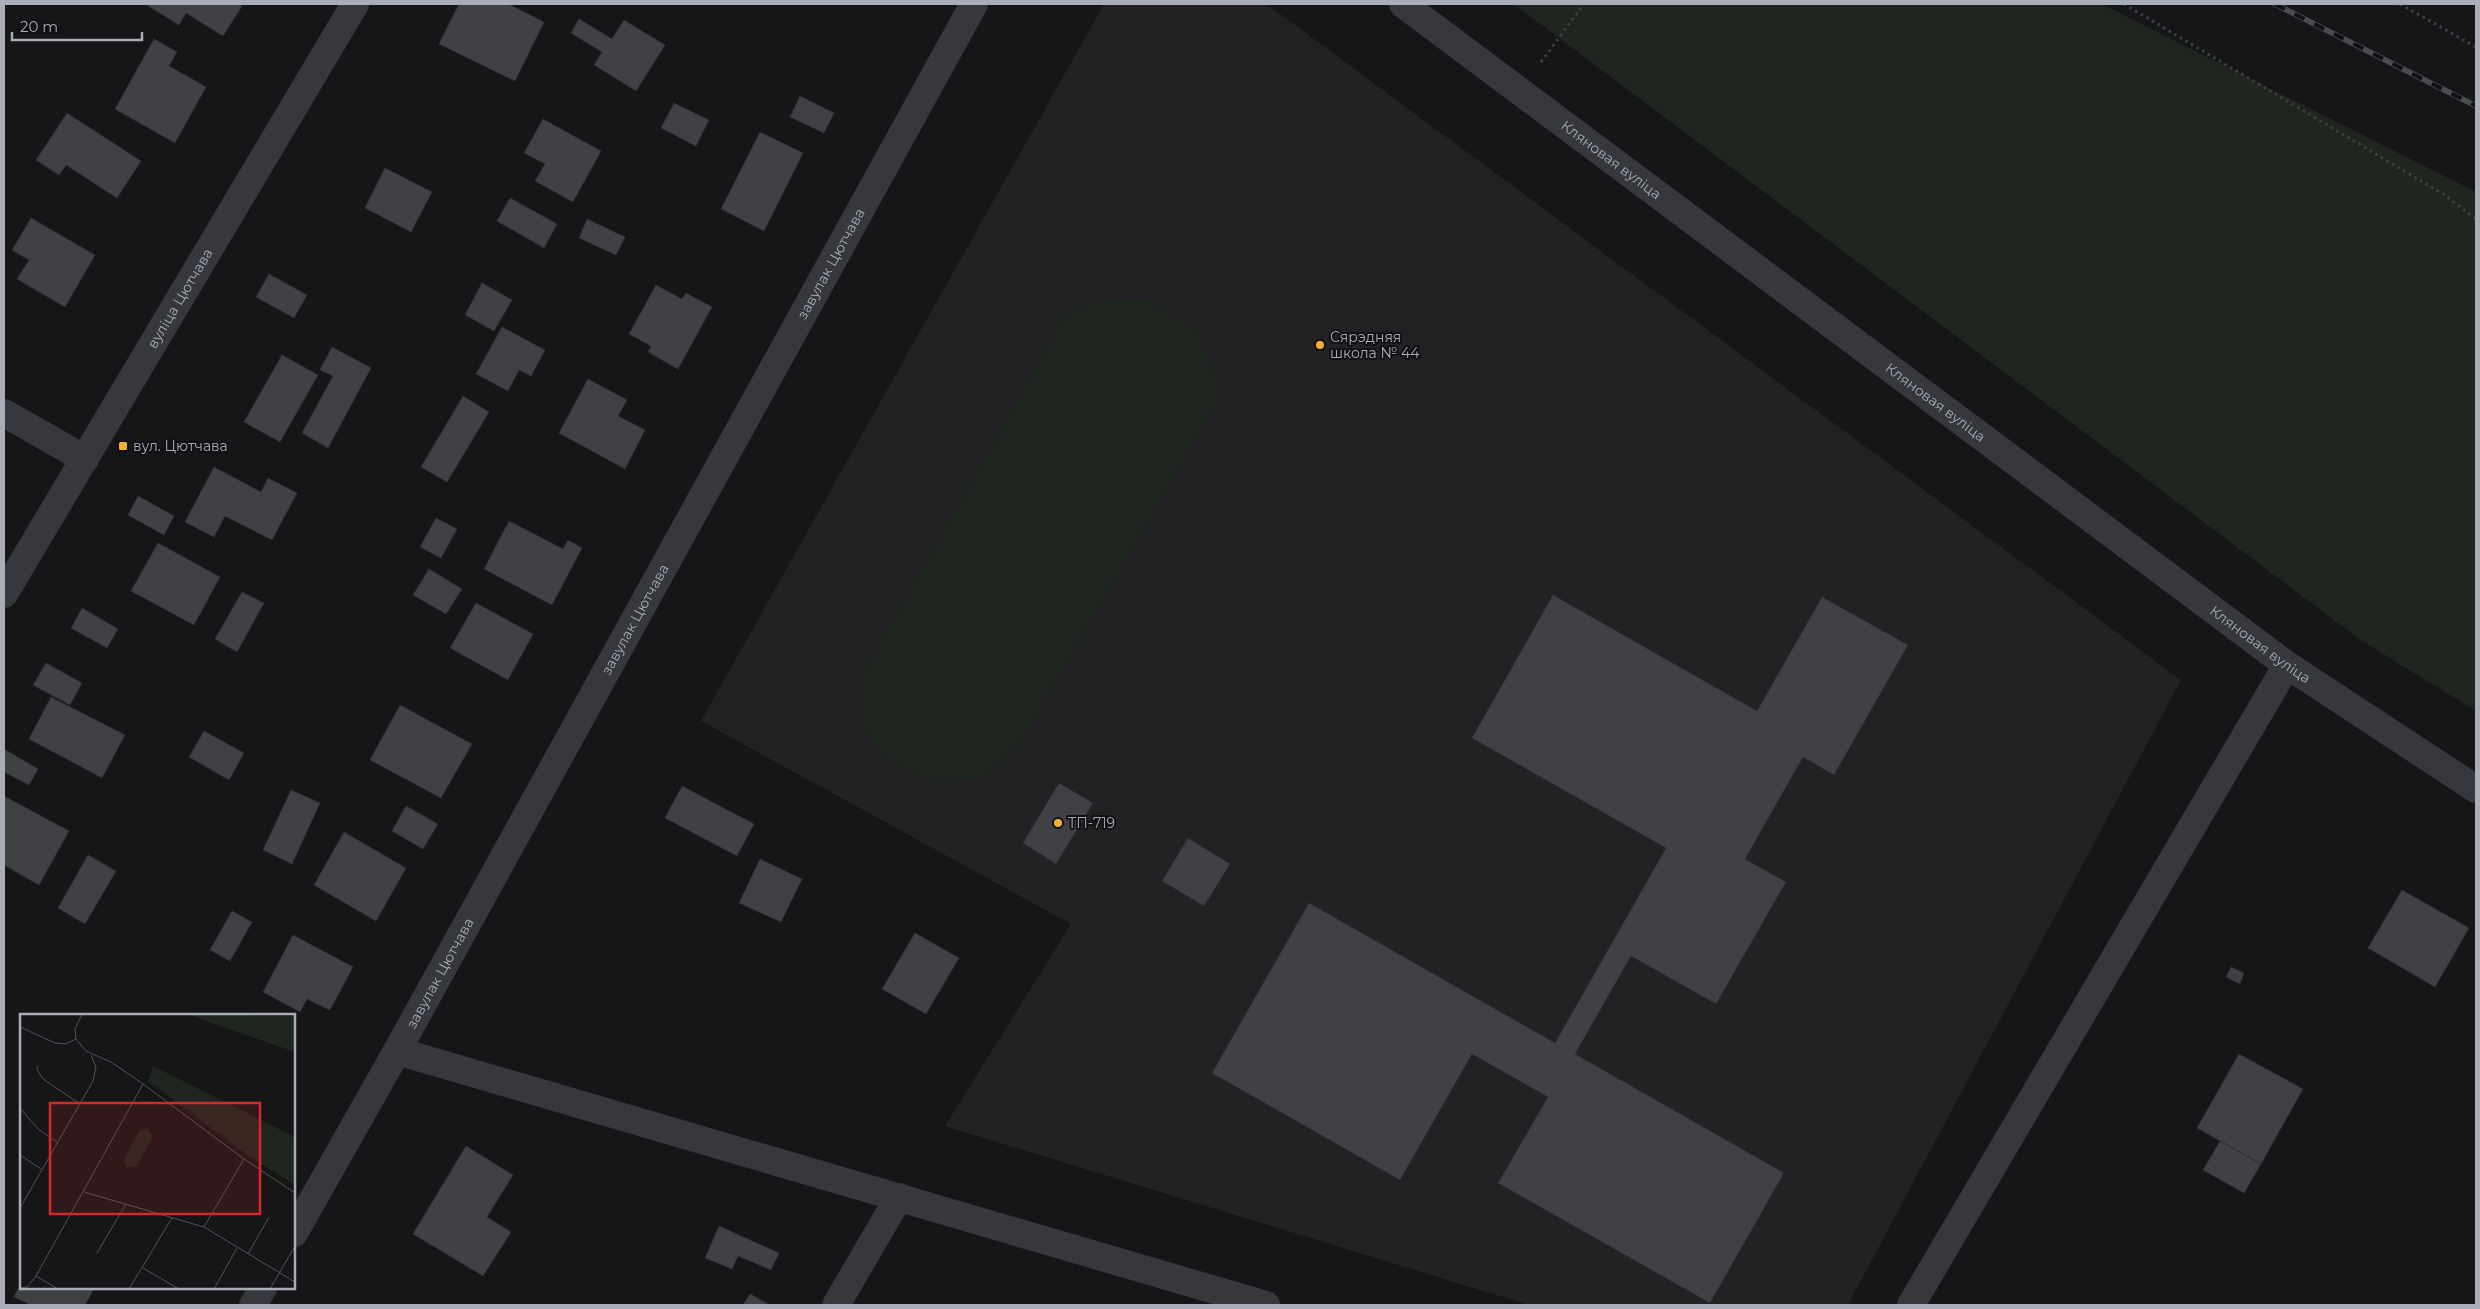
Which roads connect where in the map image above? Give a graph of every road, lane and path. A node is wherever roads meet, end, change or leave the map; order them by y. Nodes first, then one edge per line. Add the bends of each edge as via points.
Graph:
1 (974, 4) edge
2 (1403, 4) edge
3 (1584, 4) edge
4 (2124, 4) edge
5 (2400, 4) edge
6 (351, 5) edge
7 (2476, 47) edge
8 (1520, 91) junction
9 (2476, 219) edge
10 (4, 413) edge
11 (84, 459) junction
12 (4, 594) edge
13 (2287, 665) junction
14 (2476, 789) edge
15 (397, 1051) junction
16 (899, 1197) junction
17 (295, 1231) edge
18 (262, 1289) edge
19 (253, 1305) edge
20 (836, 1305) edge
21 (1266, 1305) edge
22 (1911, 1305) edge

1 - 15 street, завулак Цютчава
2 - 8 street, Кляновая вуліца
3 - 8 path
4 - 9 path via 2443,194
5 - 7 path
6 - 11 street, вуліца Цютчава
8 - 13 street, Кляновая вуліца
10 - 11 street
11 - 12 street, вуліца Цютчава
13 - 14 street, Кляновая вуліца
13 - 22 street
15 - 16 street
15 - 17 street, завулак Цютчава
16 - 20 street
16 - 21 street
18 - 19 street

